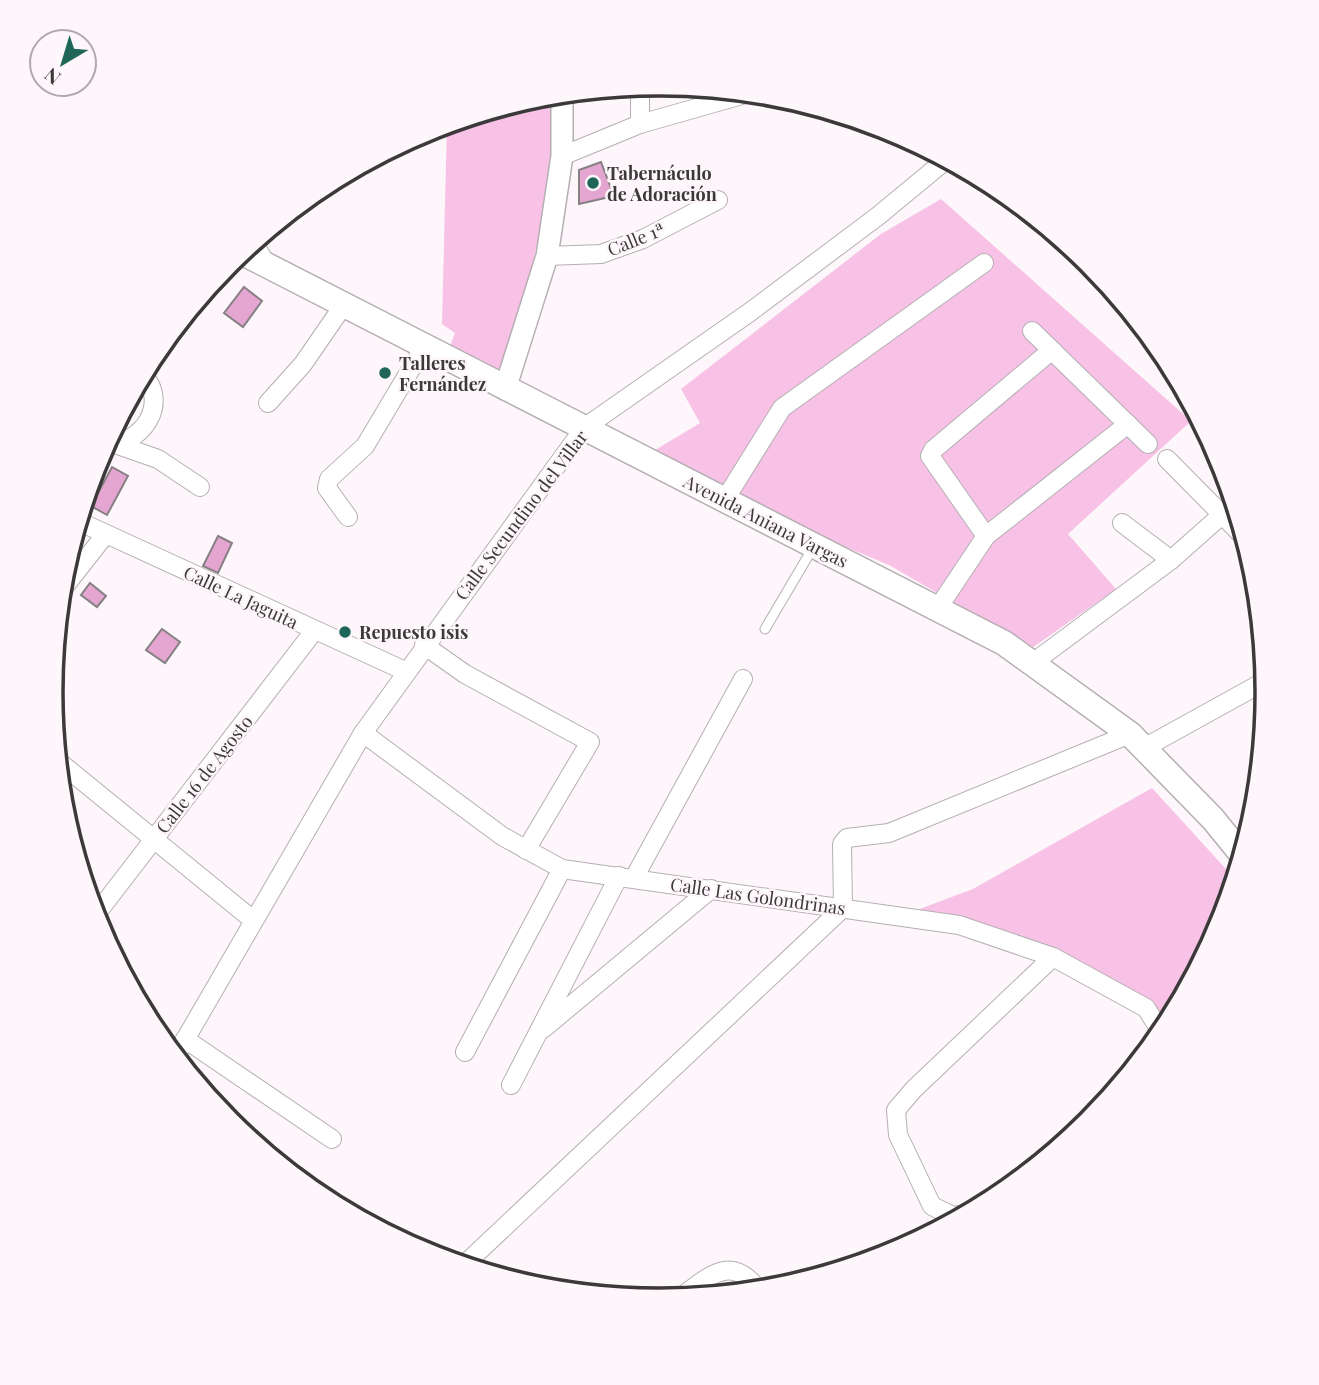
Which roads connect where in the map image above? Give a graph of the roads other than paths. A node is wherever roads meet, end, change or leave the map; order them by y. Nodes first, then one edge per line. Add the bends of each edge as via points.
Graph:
1 (640, 97) edge
2 (725, 100) edge
3 (562, 104) edge
4 (639, 124) junction
5 (562, 156) junction
6 (939, 166) edge
7 (718, 200) dead end
8 (259, 251) edge
9 (547, 256) junction
10 (252, 258) edge
11 (984, 263) dead end
12 (268, 267) junction
13 (343, 306) junction
14 (1032, 331) dead end
15 (424, 347) junction
16 (1052, 350) junction
17 (149, 384) edge
18 (505, 389) junction
19 (268, 403) dead end
20 (1128, 424) junction
21 (584, 428) junction
22 (119, 441) edge
23 (1148, 444) dead end
24 (117, 446) edge
25 (1167, 459) dead end
26 (200, 487) dead end
27 (723, 500) junction
28 (1224, 513) junction
29 (348, 517) dead end
30 (1230, 520) edge
31 (1122, 523) dead end
32 (87, 525) edge
33 (105, 534) junction
34 (986, 537) junction
35 (814, 546) junction
36 (1171, 560) junction
37 (75, 573) edge
38 (938, 608) junction
39 (765, 629) dead end
40 (314, 631) junction
41 (424, 645) junction
42 (1034, 662) junction
43 (405, 671) junction
44 (743, 679) dead end
45 (1256, 685) edge
46 (363, 733) junction
47 (1137, 741) junction
48 (68, 769) edge
49 (153, 840) junction
50 (1236, 847) edge
51 (526, 850) junction
52 (562, 869) junction
53 (627, 877) junction
54 (711, 889) junction
55 (103, 906) edge
56 (843, 908) junction
57 (253, 920) junction
58 (1052, 957) junction
59 (1156, 1023) edge
60 (538, 1032) junction
61 (185, 1039) junction
62 (180, 1048) edge
63 (465, 1052) dead end
64 (511, 1085) dead end
65 (332, 1139) dead end
66 (949, 1214) edge
67 (471, 1258) edge
68 (751, 1282) edge
69 (694, 1288) edge

1 - 4 street
2 - 4 street
3 - 5 street
4 - 5 street
5 - 9 street
6 - 21 street, Calle Secundino del Villar via 750,312
7 - 9 street, Calle 1ª via 643,239 601,254
8 - 12 street
9 - 18 street
10 - 12 main road, Avenida Aniana Vargas
11 - 27 street via 782,408
12 - 13 main road, Avenida Aniana Vargas
13 - 15 main road, Avenida Aniana Vargas
13 - 19 street
14 - 16 street
15 - 18 main road, Avenida Aniana Vargas
15 - 29 street via 365,446 329,479 327,488
16 - 20 street
16 - 34 street via 930,456
17 - 22 street via 155,407 140,432
18 - 21 main road, Avenida Aniana Vargas
20 - 23 street
20 - 34 street
21 - 27 main road, Avenida Aniana Vargas
21 - 41 street, Calle Secundino del Villar
24 - 26 street via 158,459
25 - 28 street
27 - 35 main road, Avenida Aniana Vargas
28 - 30 street
28 - 36 street
31 - 36 street
32 - 33 street, Calle La Jaguita
33 - 37 street
33 - 40 street, Calle La Jaguita
34 - 38 street
35 - 38 main road, Avenida Aniana Vargas
35 - 39 lane
36 - 42 street
38 - 42 main road, Avenida Aniana Vargas
40 - 43 street, Calle La Jaguita
40 - 49 street, Calle 16 de Agosto
41 - 43 street, Calle Secundino del Villar
41 - 51 street via 466,674 590,742
42 - 47 main road, Avenida Aniana Vargas
43 - 46 street, Calle Secundino del Villar
44 - 53 street
45 - 47 street
46 - 51 street, Calle Las Golondrinas
46 - 57 street, Calle Secundino del Villar
47 - 50 main road, Avenida Aniana Vargas
47 - 56 street via 889,833 847,838 842,844
48 - 49 street
49 - 55 street, Calle 16 de Agosto
49 - 57 street
51 - 52 street, Calle Las Golondrinas
52 - 53 street, Calle Las Golondrinas
52 - 63 street
53 - 54 street, Calle Las Golondrinas
53 - 60 street
54 - 56 street, Calle Las Golondrinas
54 - 60 street
56 - 58 street, Calle Las Golondrinas via 958,925
56 - 67 street
57 - 61 street, Calle Secundino del Villar
58 - 59 street, Calle Las Golondrinas via 1146,1008
58 - 66 street via 896,1110 898,1135 932,1206
60 - 64 street
61 - 62 street, Calle Secundino del Villar
61 - 65 street
68 - 69 street via 743,1273 718,1271

